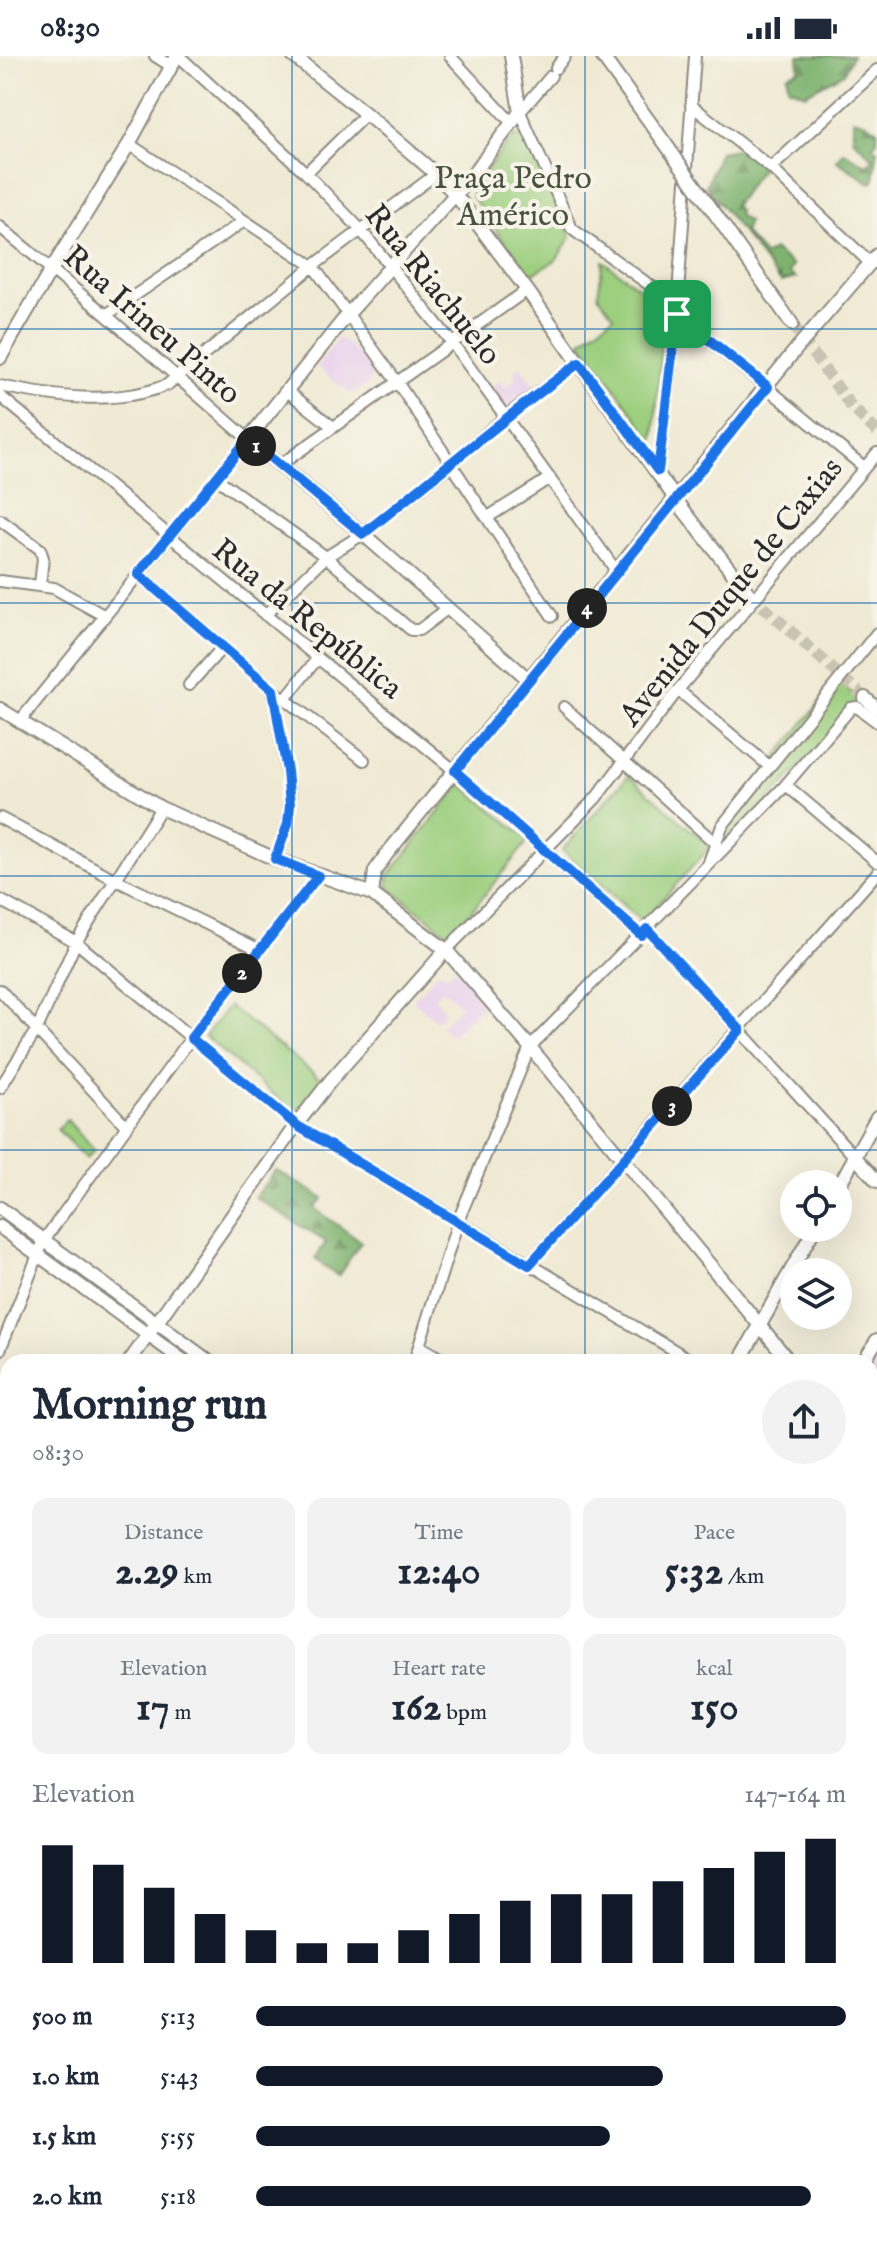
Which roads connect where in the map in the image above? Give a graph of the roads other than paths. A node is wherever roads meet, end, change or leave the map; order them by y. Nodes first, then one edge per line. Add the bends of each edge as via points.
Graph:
1 (155, 56) edge
2 (293, 56) edge
3 (450, 56) edge
4 (511, 56) edge
5 (565, 56) edge
6 (602, 56) edge
7 (695, 56) edge
8 (176, 59) edge
9 (877, 70) edge
10 (691, 105) junction
11 (366, 114) junction
12 (516, 117) junction
13 (129, 144) junction
14 (771, 168) junction
15 (306, 173) junction
16 (436, 174) junction
17 (455, 194) junction
18 (244, 221) junction
19 (0, 227) edge
20 (360, 229) junction
21 (874, 259) edge
22 (390, 265) junction
23 (313, 266) junction
24 (51, 270) junction
25 (527, 290) junction
26 (348, 314) junction
27 (677, 314) junction
28 (106, 315) junction
29 (792, 324) tunnel mouth
30 (453, 344) junction
31 (0, 358) edge
32 (579, 363) junction
33 (177, 379) junction
34 (397, 382) junction
35 (0, 386) edge
36 (768, 387) junction
37 (286, 390) junction
38 (0, 396) edge
39 (505, 417) junction
40 (333, 427) junction
41 (248, 439) junction
42 (877, 453) edge
43 (451, 464) junction
44 (280, 465) junction
45 (864, 467) junction
46 (658, 471) junction
47 (216, 478) junction
48 (550, 478) junction
49 (675, 499) junction
50 (488, 517) junction
51 (0, 520) edge
52 (363, 534) junction
53 (168, 537) junction
54 (326, 557) junction
55 (617, 572) junction
56 (138, 574) junction
57 (0, 581) edge
58 (40, 585) junction
59 (749, 594) tunnel mouth
60 (447, 609) junction
61 (103, 615) junction
62 (265, 615) junction
63 (552, 616) dead end
64 (877, 633) edge
65 (222, 648) junction
66 (317, 659) junction
67 (528, 679) junction
68 (189, 685) dead end
69 (273, 690) junction
70 (678, 690) junction
71 (285, 699) junction
72 (861, 702) junction
73 (564, 707) dead end
74 (0, 709) edge
75 (877, 709) edge
76 (20, 721) junction
77 (877, 722) edge
78 (364, 760) dead end
79 (625, 762) junction
80 (769, 766) junction
81 (455, 771) junction
82 (786, 785) junction
83 (161, 808) junction
84 (0, 818) edge
85 (714, 842) junction
86 (545, 850) junction
87 (275, 859) junction
88 (877, 862) edge
89 (708, 864) junction
90 (877, 873) edge
91 (318, 876) junction
92 (116, 880) junction
93 (372, 894) junction
94 (0, 900) edge
95 (644, 932) junction
96 (76, 942) junction
97 (260, 950) junction
98 (446, 950) junction
99 (0, 990) edge
100 (37, 1029) junction
101 (740, 1030) junction
102 (191, 1038) junction
103 (530, 1047) junction
104 (0, 1088) edge
105 (877, 1117) edge
106 (296, 1125) junction
107 (127, 1127) junction
108 (855, 1157) junction
109 (623, 1161) junction
110 (848, 1170) edge
111 (877, 1181) edge
112 (0, 1208) edge
113 (458, 1221) junction
114 (0, 1227) edge
115 (44, 1240) junction
116 (807, 1242) edge
117 (37, 1254) junction
118 (529, 1265) junction
119 (156, 1323) junction
120 (759, 1327) junction
121 (147, 1335) junction
122 (419, 1346) junction
123 (0, 1350) edge
124 (134, 1354) edge
125 (174, 1354) edge
126 (199, 1354) edge
127 (416, 1354) edge
128 (433, 1354) edge
129 (680, 1354) edge
130 (744, 1354) edge
131 (783, 1354) edge
132 (0, 2176) edge
133 (0, 2231) edge

1 - 8 street, Rua Riachuelo
2 - 11 main road
3 - 12 street
4 - 12 main road
5 - 12 street
6 - 29 main road, bridge
7 - 10 street
8 - 13 main road
8 - 15 street, Rua Riachuelo
9 - 14 street
10 - 14 street
10 - 27 street
11 - 15 street
11 - 16 main road
12 - 17 main road
12 - 27 street via 572,229 662,294
13 - 18 street
13 - 24 main road
14 - 21 street
15 - 20 street, Rua Riachuelo
16 - 17 main road
16 - 20 street
17 - 22 main road
17 - 25 main road
18 - 23 street
18 - 28 street
19 - 24 street, Rua Irineu Pinto
20 - 22 street, Rua Riachuelo
20 - 23 street
21 - 36 main road
22 - 26 main road
22 - 30 street, Rua Riachuelo
23 - 26 street
23 - 33 street
24 - 28 street, Rua Irineu Pinto
24 - 31 main road
25 - 30 street
25 - 32 main road
26 - 34 street
26 - 37 main road
27 - 36 street
27 - 46 street
28 - 33 street, Rua Irineu Pinto
30 - 34 street
30 - 39 street, Rua Riachuelo
32 - 39 street
32 - 46 main road
33 - 35 street via 148,391 100,397
33 - 41 street, Rua Irineu Pinto
34 - 40 street
34 - 43 street
36 - 45 street
36 - 49 main road
37 - 40 street
37 - 41 main road
38 - 53 street, Rua da República
39 - 43 street
39 - 48 street, Rua Riachuelo
40 - 44 street
41 - 44 main road, Rua Irineu Pinto
41 - 47 street
42 - 45 street, Avenida Duque de Caxias
43 - 50 street
43 - 52 street
44 - 52 main road, Rua Irineu Pinto
45 - 70 street, Avenida Duque de Caxias
46 - 49 main road
47 - 53 street
47 - 54 street
48 - 50 street
48 - 55 street, Rua Riachuelo
49 - 55 main road
49 - 59 main road
50 - 63 street
51 - 58 street via 40,549
52 - 54 street
52 - 60 main road, Rua Irineu Pinto
53 - 56 street
53 - 62 street, Rua da República
54 - 60 street via 411,630 426,626
54 - 62 street
55 - 67 main road
56 - 61 street
56 - 65 street
57 - 58 street
58 - 61 street
60 - 67 main road, Rua Irineu Pinto
61 - 76 street
62 - 66 street, Rua da República
64 - 80 street
65 - 68 street
65 - 69 street
66 - 71 street
66 - 81 street, Rua da República
67 - 81 main road
69 - 71 street
69 - 87 street via 290,805
70 - 79 street, Avenida Duque de Caxias
70 - 80 street
71 - 78 street
72 - 75 main road
72 - 77 street
72 - 82 street
73 - 79 street
74 - 76 main road
76 - 83 main road
79 - 85 street
79 - 86 street, Avenida Duque de Caxias
80 - 85 street
81 - 86 street, Rua da República
81 - 93 main road via 375,871
82 - 88 street
82 - 89 street
83 - 87 main road
83 - 92 street
84 - 92 street
85 - 89 street
86 - 95 street, Rua da República
86 - 98 street, Avenida Duque de Caxias
87 - 91 main road
89 - 95 street
90 - 101 street
91 - 93 main road
91 - 97 street
92 - 96 street
92 - 97 street
93 - 98 main road
94 - 96 street
95 - 101 street, Rua da República
95 - 103 street
96 - 100 street
96 - 102 street
97 - 102 street
98 - 103 main road
98 - 106 main road
99 - 100 street
100 - 104 street
100 - 107 street
101 - 108 street, Rua da República
101 - 109 street
102 - 106 street
102 - 107 street
103 - 109 main road
103 - 113 street
105 - 108 main road
106 - 113 street
106 - 119 main road
107 - 115 street
108 - 110 main road
108 - 111 main road
109 - 118 street
109 - 120 main road
112 - 115 main road
113 - 118 street
113 - 122 street
114 - 117 main road
115 - 117 street
115 - 119 main road
116 - 120 main road
117 - 121 main road
117 - 123 street
118 - 129 street
119 - 121 main road
119 - 126 main road
120 - 130 main road
120 - 131 main road
121 - 124 main road
121 - 125 main road
122 - 127 street
122 - 128 street
132 - 133 street

